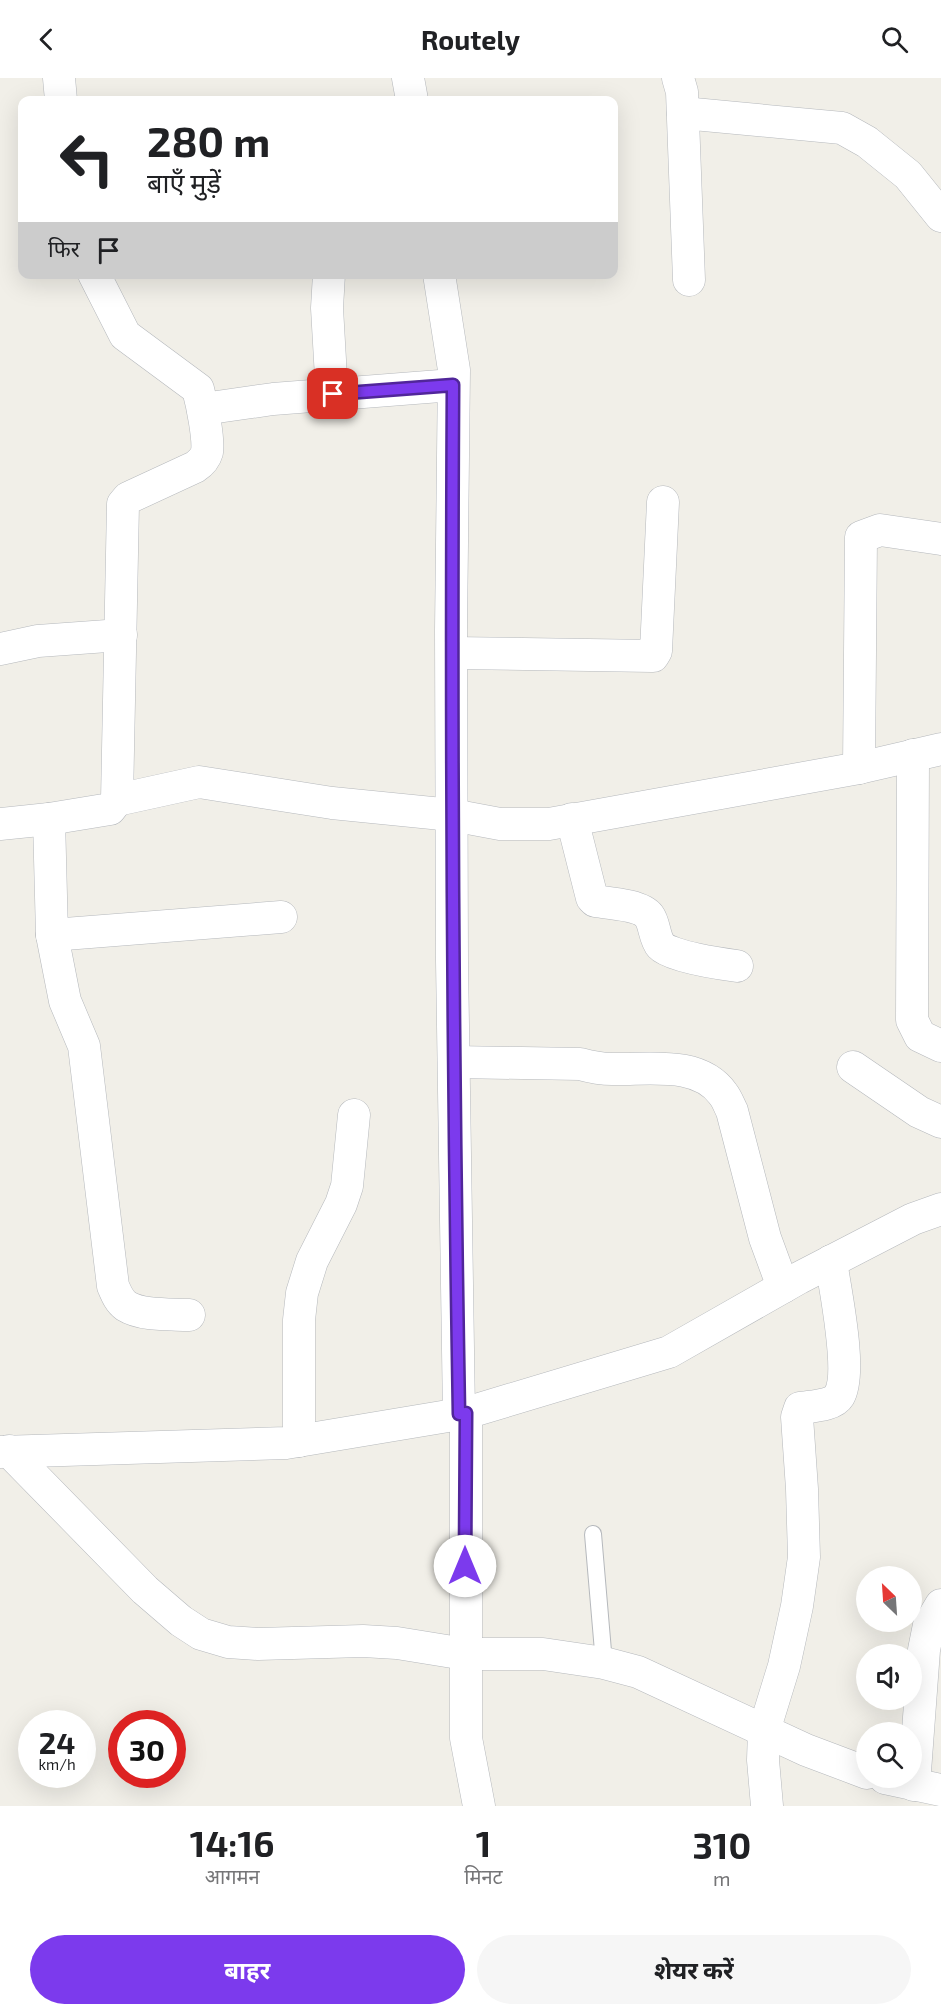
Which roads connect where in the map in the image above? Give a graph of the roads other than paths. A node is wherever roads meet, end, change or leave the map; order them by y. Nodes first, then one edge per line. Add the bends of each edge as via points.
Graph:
1 (59, 78) edge
2 (408, 78) edge
3 (678, 78) edge
4 (61, 96) edge
5 (411, 96) edge
6 (682, 113) junction
7 (941, 216) edge
8 (97, 279) edge
9 (329, 279) edge
10 (440, 279) edge
11 (689, 280) dead end
12 (453, 385) junction
13 (333, 394) junction
14 (203, 409) junction
15 (663, 502) dead end
16 (941, 539) edge
17 (122, 635) junction
18 (0, 649) edge
19 (452, 653) junction
20 (927, 752) edge
21 (859, 768) junction
22 (117, 800) junction
23 (452, 815) junction
24 (49, 819) junction
25 (572, 819) junction
26 (0, 824) edge
27 (281, 917) dead end
28 (52, 935) junction
29 (737, 966) dead end
30 (941, 1046) edge
31 (454, 1062) junction
32 (854, 1068) dead end
33 (354, 1116) dead end
34 (941, 1122) edge
35 (941, 1209) edge
36 (831, 1262) junction
37 (783, 1287) junction
38 (189, 1315) dead end
39 (463, 1414) junction
40 (299, 1441) junction
41 (4, 1452) edge
42 (593, 1534) dead end
43 (941, 1605) edge
44 (465, 1653) junction
45 (604, 1663) junction
46 (918, 1722) edge
47 (764, 1731) junction
48 (856, 1769) edge
49 (479, 1806) edge
50 (767, 1806) edge

1 - 4 street
2 - 5 street
3 - 6 street
6 - 7 street via 842,128 908,175
6 - 11 street
8 - 14 street via 125,335 198,389
9 - 13 street
10 - 12 street
12 - 13 street
12 - 19 street
13 - 14 street
14 - 17 street via 207,451 202,461 123,504
15 - 19 street via 653,656
16 - 21 street via 880,530 861,537
17 - 18 street via 38,641
17 - 22 street
19 - 23 street
20 - 21 street
20 - 30 street via 912,1020 920,1036
21 - 25 street
22 - 23 street via 199,782 332,803
22 - 24 street via 110,809
23 - 25 street via 500,824 549,824
23 - 31 street
24 - 26 street
24 - 28 street
25 - 29 street via 595,901 641,910 649,916 659,943 669,951
27 - 28 street
28 - 38 street via 65,1001 84,1046 113,1286 119,1300 127,1306
31 - 37 street via 580,1064 613,1070 663,1068 705,1078 722,1092 732,1111 765,1238
31 - 39 street
32 - 34 street via 919,1112
33 - 40 street via 347,1186 312,1261 302,1293
35 - 36 street via 913,1219
36 - 37 street
36 - 47 street via 846,1371 839,1397 800,1408 797,1417 804,1557 784,1666
37 - 39 street via 669,1352
39 - 40 street
39 - 44 street
40 - 41 street
41 - 44 street via 145,1590 201,1634 228,1642 363,1641
42 - 45 lane
43 - 46 street via 929,1625 924,1650
44 - 45 street via 543,1654
44 - 49 street via 466,1738
45 - 47 street via 638,1672
47 - 48 street
47 - 50 street

